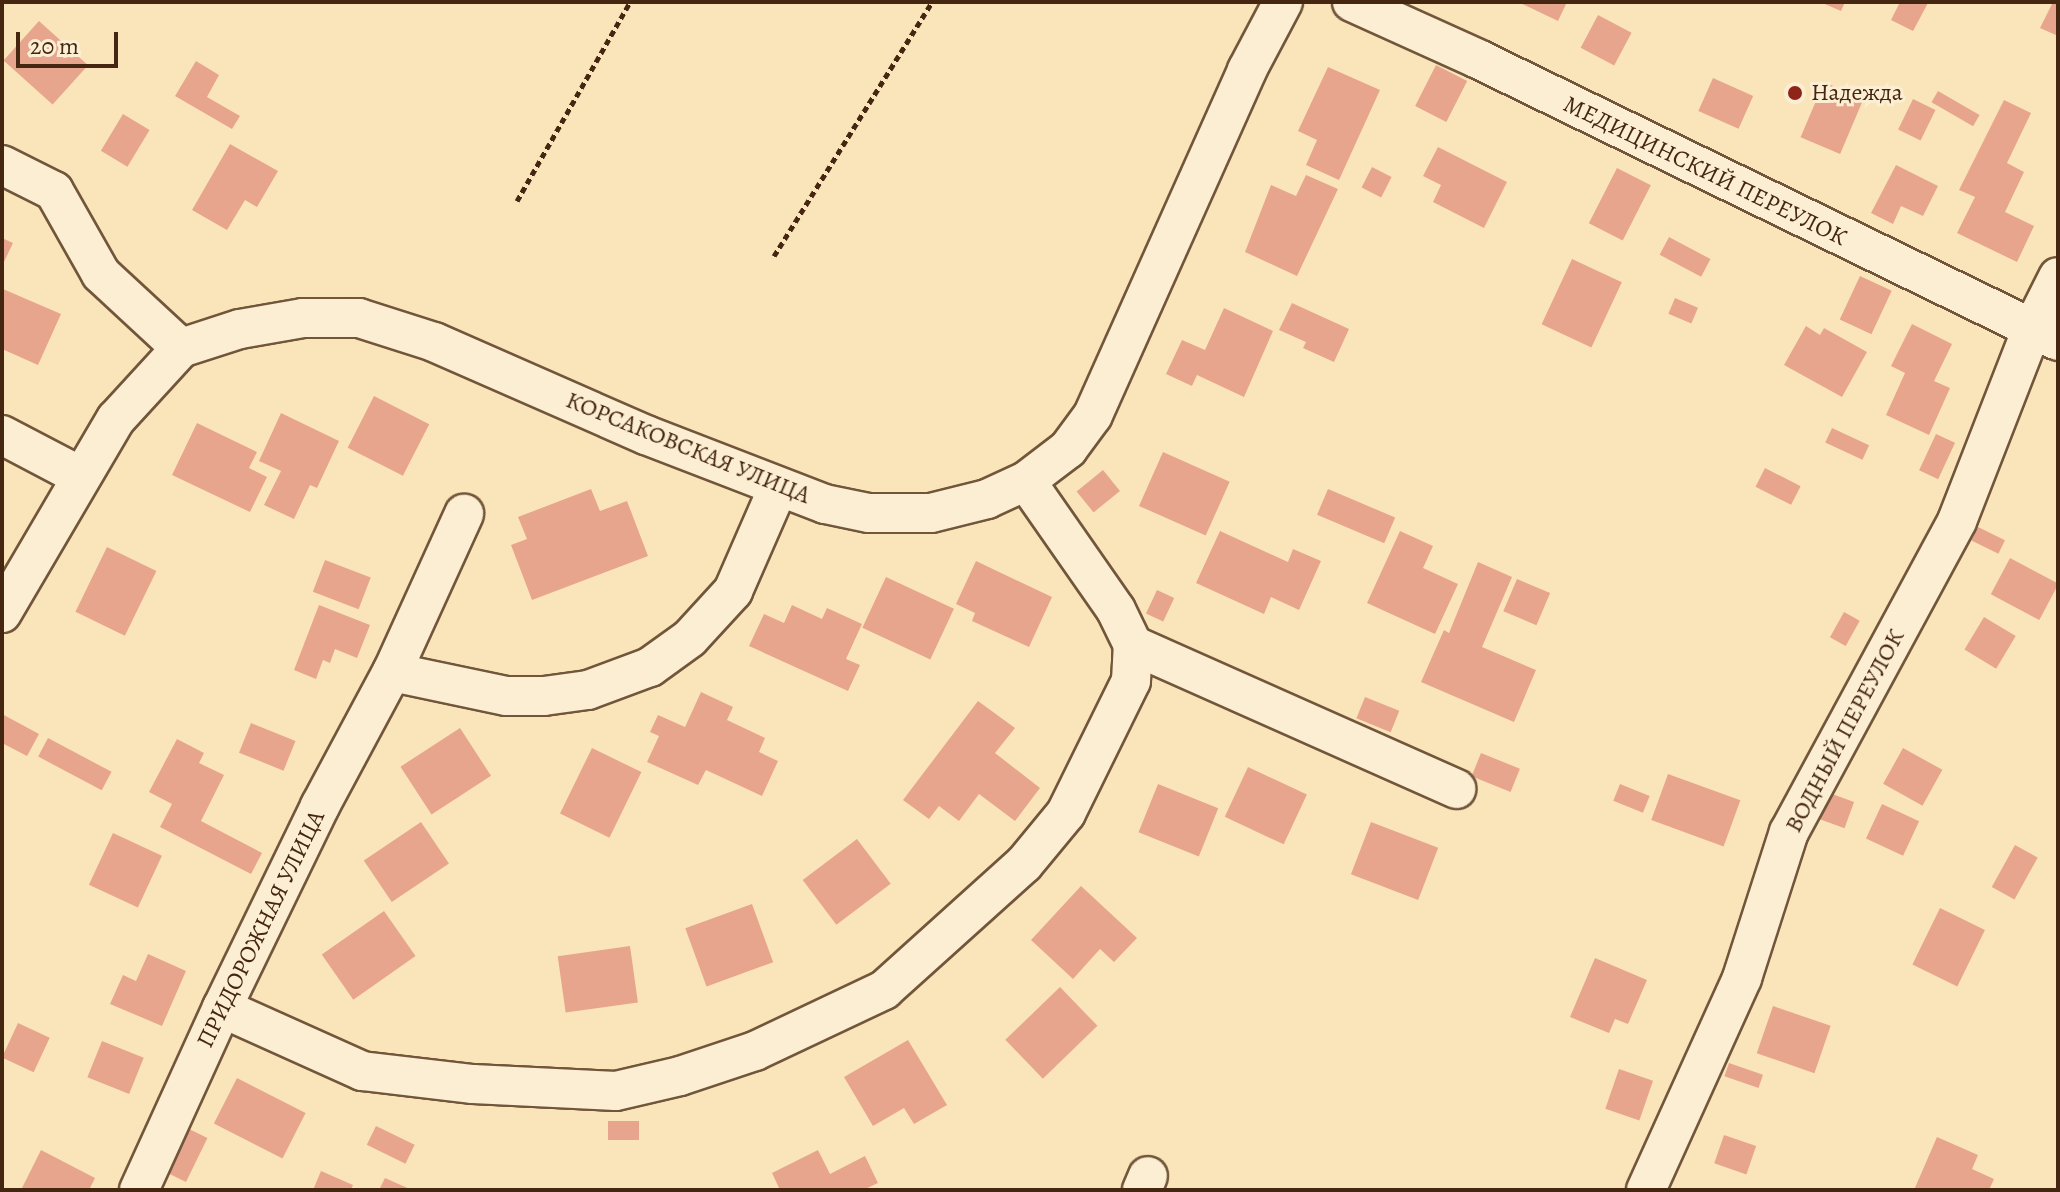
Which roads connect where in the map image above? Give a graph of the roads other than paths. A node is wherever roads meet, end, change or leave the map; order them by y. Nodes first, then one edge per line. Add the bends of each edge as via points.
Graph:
1 (1283, 2) edge
2 (1352, 2) edge
3 (2, 165) edge
4 (2058, 277) edge
5 (2045, 335) edge
6 (181, 348) junction
7 (2, 435) edge
8 (80, 476) junction
9 (1026, 481) junction
10 (778, 488) junction
11 (464, 514) dead end
12 (2, 613) edge
13 (1133, 645) junction
14 (392, 672) junction
15 (1456, 789) dead end
16 (222, 1008) junction
17 (139, 1190) edge
18 (1646, 1190) edge

1 - 9 street, КОРСАКОВСКАЯ УЛИЦА via 1247,70 1093,415 1068,449
2 - 5 street, МЕДИЦИНСКИЙ ПЕРЕУЛОК
3 - 6 street via 54,191 101,274
4 - 5 street, ВОДНЫЙ ПЕРЕУЛОК
5 - 18 street, ВОДНЫЙ ПЕРЕУЛОК via 1957,521 1789,832 1742,978
6 - 8 street, КОРСАКОВСКАЯ УЛИЦА via 116,419
6 - 10 street, КОРСАКОВСКАЯ УЛИЦА via 240,329 303,318 359,318 434,342
7 - 8 street
8 - 12 street, КОРСАКОВСКАЯ УЛИЦА
9 - 10 street, КОРСАКОВСКАЯ УЛИЦА via 987,499 931,513 869,513
9 - 13 street via 1116,610
10 - 14 street via 733,591 690,638 650,667 588,690 544,696 506,696
11 - 14 street, ПРИДОРОЖНАЯ УЛИЦА
13 - 15 street
13 - 16 street via 1131,681 1066,813 1024,864 884,990 755,1051 616,1091 473,1084 362,1071
14 - 16 street, ПРИДОРОЖНАЯ УЛИЦА
16 - 17 street, ПРИДОРОЖНАЯ УЛИЦА

